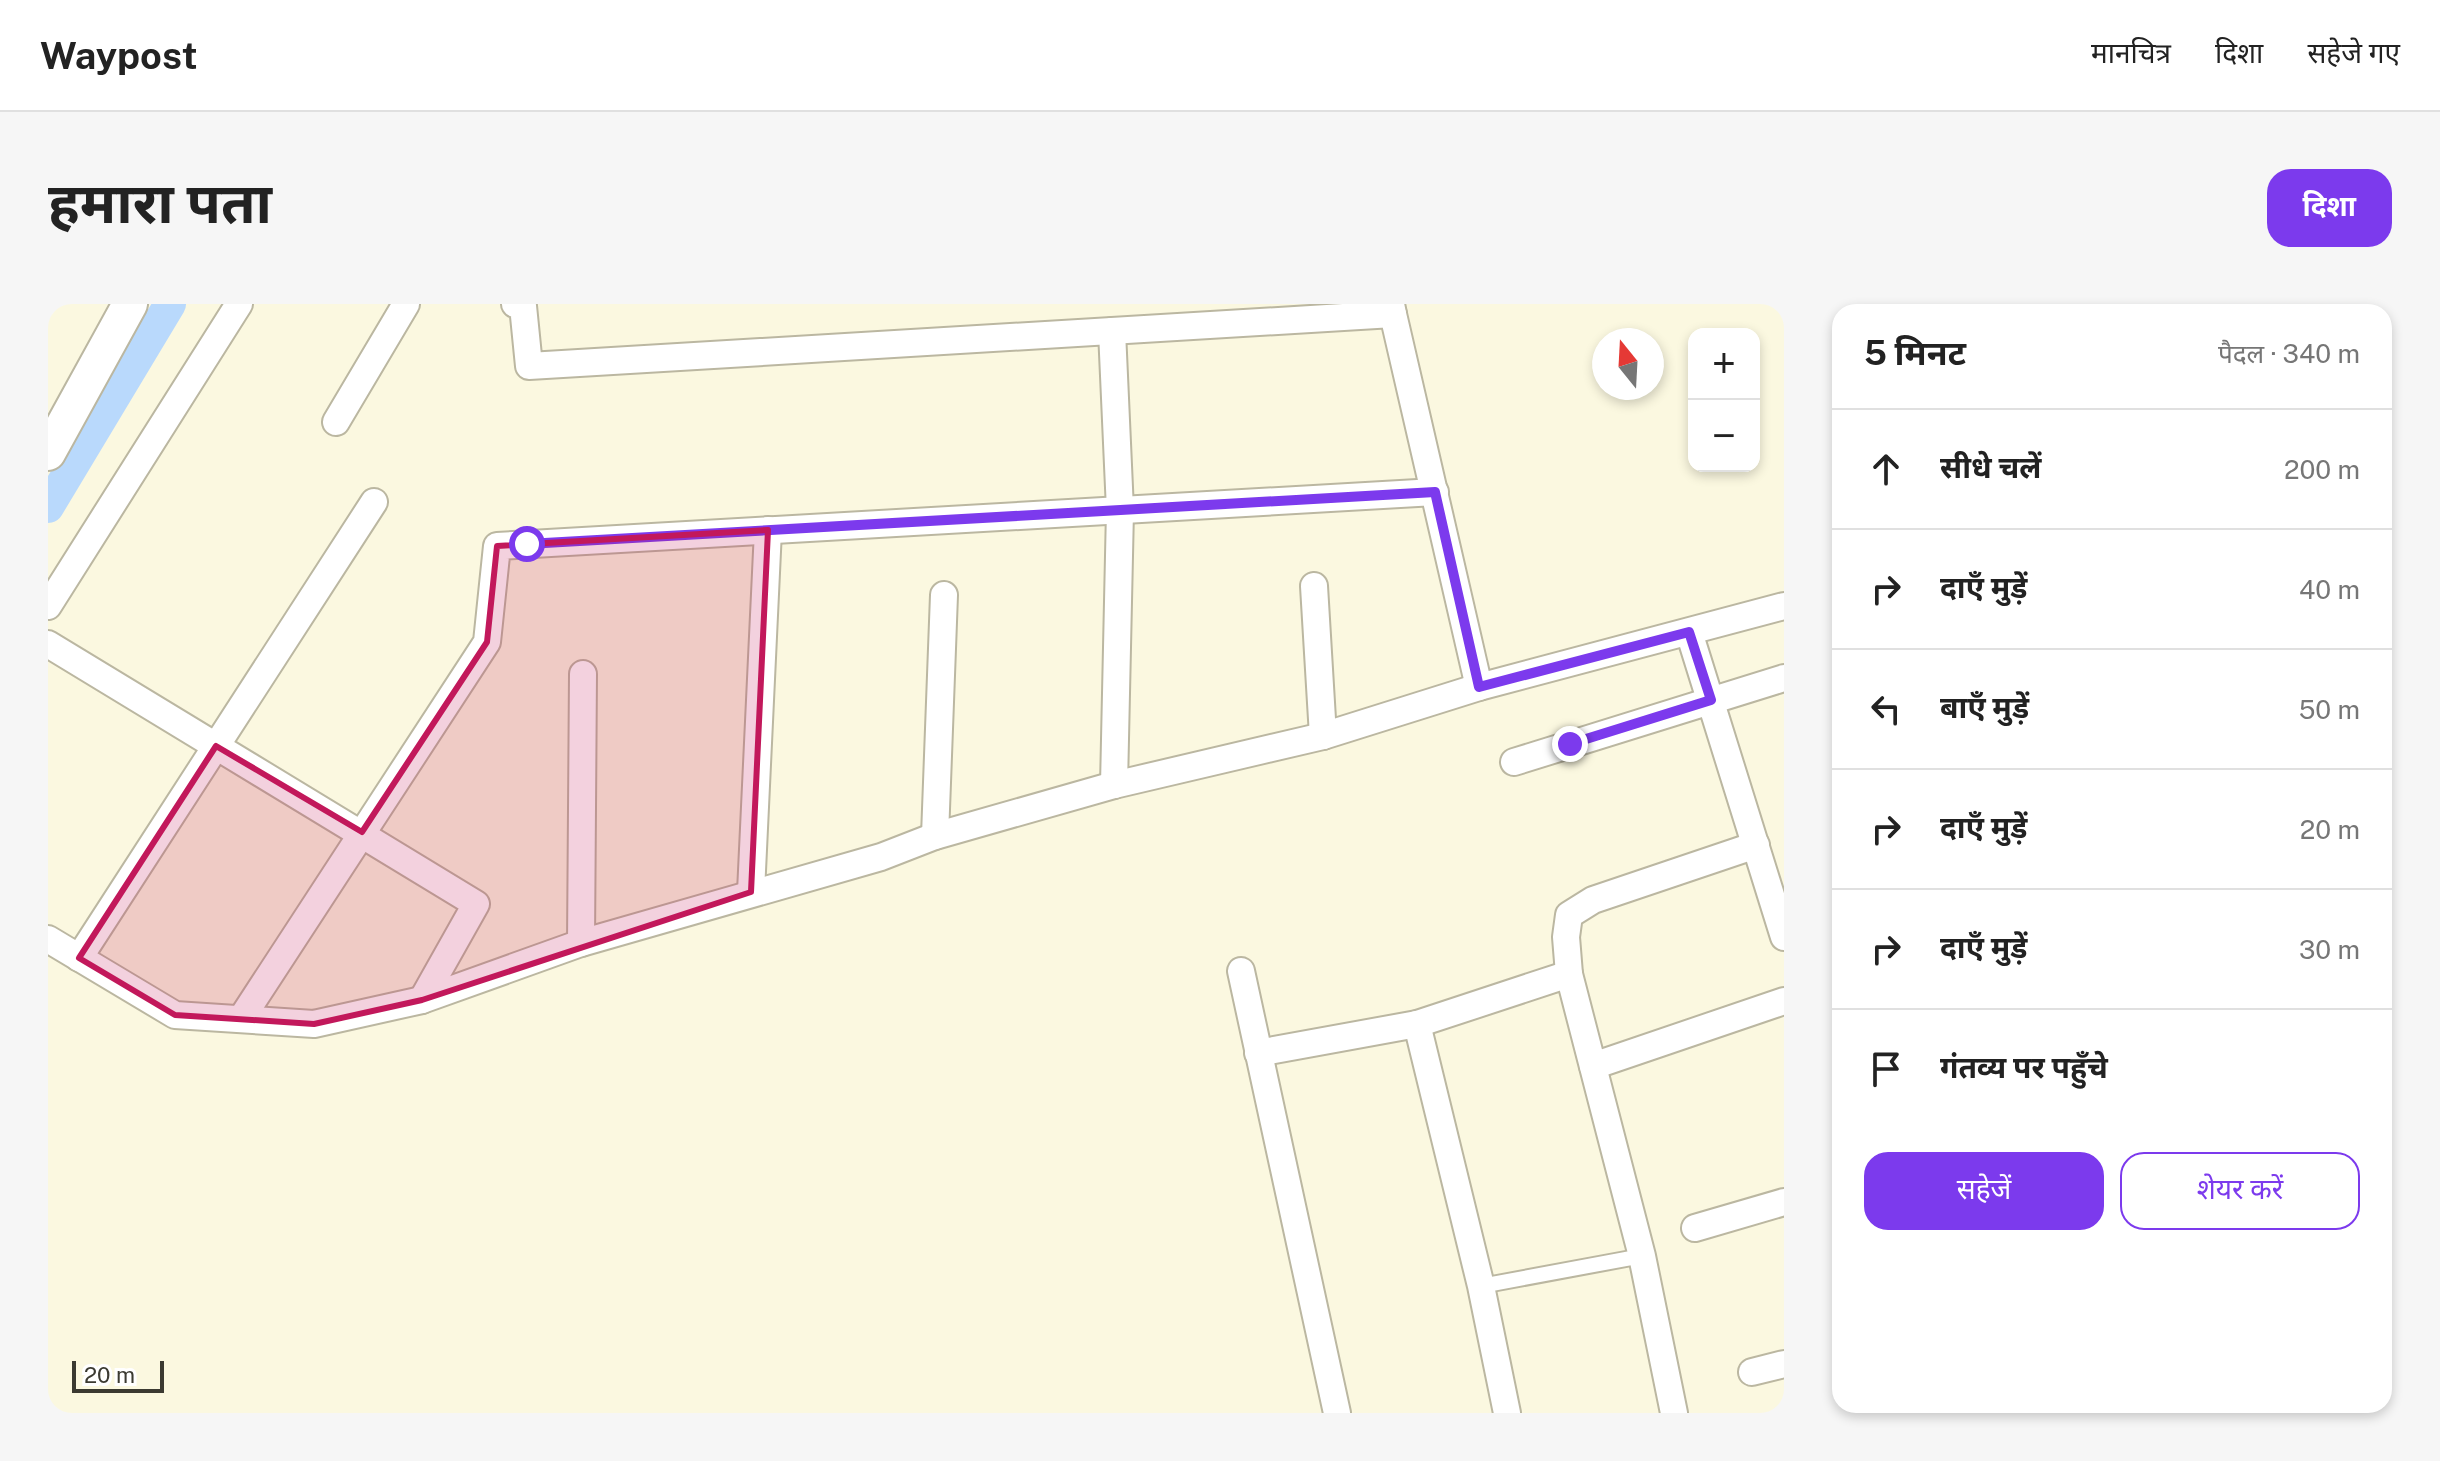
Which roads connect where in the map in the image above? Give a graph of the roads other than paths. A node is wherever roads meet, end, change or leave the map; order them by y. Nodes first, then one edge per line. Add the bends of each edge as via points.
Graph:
1 (130, 304) edge
2 (239, 304) edge
3 (406, 304) edge
4 (515, 304) edge
5 (1392, 309) edge
6 (1112, 331) junction
7 (336, 422) dead end
8 (48, 453) edge
9 (1435, 492) junction
10 (374, 502) dead end
11 (1120, 510) junction
12 (768, 530) junction
13 (1314, 586) dead end
14 (944, 595) dead end
15 (48, 606) edge
16 (1784, 606) edge
17 (48, 644) edge
18 (1695, 651) junction
19 (583, 674) dead end
20 (1784, 678) edge
21 (1479, 687) junction
22 (1711, 700) junction
23 (1323, 736) junction
24 (216, 746) junction
25 (1514, 762) dead end
26 (1114, 785) junction
27 (362, 832) junction
28 (935, 836) junction
29 (1756, 845) junction
30 (751, 892) junction
31 (1784, 937) edge
32 (48, 939) edge
33 (581, 943) junction
34 (79, 958) junction
35 (1241, 971) dead end
36 (1569, 974) junction
37 (422, 1000) junction
38 (1784, 1001) edge
39 (241, 1019) junction
40 (1417, 1024) junction
41 (1258, 1053) junction
42 (1593, 1066) junction
43 (1784, 1202) edge
44 (1695, 1228) dead end
45 (1642, 1256) junction
46 (1481, 1286) junction
47 (1784, 1364) edge
48 (1752, 1372) dead end
49 (1337, 1413) edge
50 (1507, 1413) edge
51 (1674, 1413) edge

1 - 8 street
2 - 15 street
3 - 7 street
4 - 6 street via 523,306 529,366
5 - 6 street
5 - 9 street
6 - 11 street
9 - 11 street
9 - 21 street
10 - 24 street
11 - 12 street
11 - 26 street
12 - 27 street via 497,546 487,642
12 - 30 street
13 - 23 street
14 - 28 street
16 - 18 street
17 - 24 street
18 - 21 street
18 - 22 street
19 - 33 street
20 - 22 street
21 - 23 street
22 - 25 street
22 - 29 street
23 - 26 street
24 - 27 street
24 - 34 street
26 - 28 street
27 - 37 street via 476,904
27 - 39 street
28 - 30 street via 881,857
29 - 31 street
29 - 36 street via 1593,900 1569,915
30 - 33 street
32 - 34 street
33 - 37 street
34 - 39 street via 175,1015
35 - 41 street
36 - 40 street
36 - 42 street
37 - 39 street via 314,1024
38 - 42 street
40 - 41 street
40 - 46 street
41 - 49 street
42 - 45 street
43 - 44 street
45 - 46 lane
45 - 51 street
46 - 50 street
47 - 48 street

